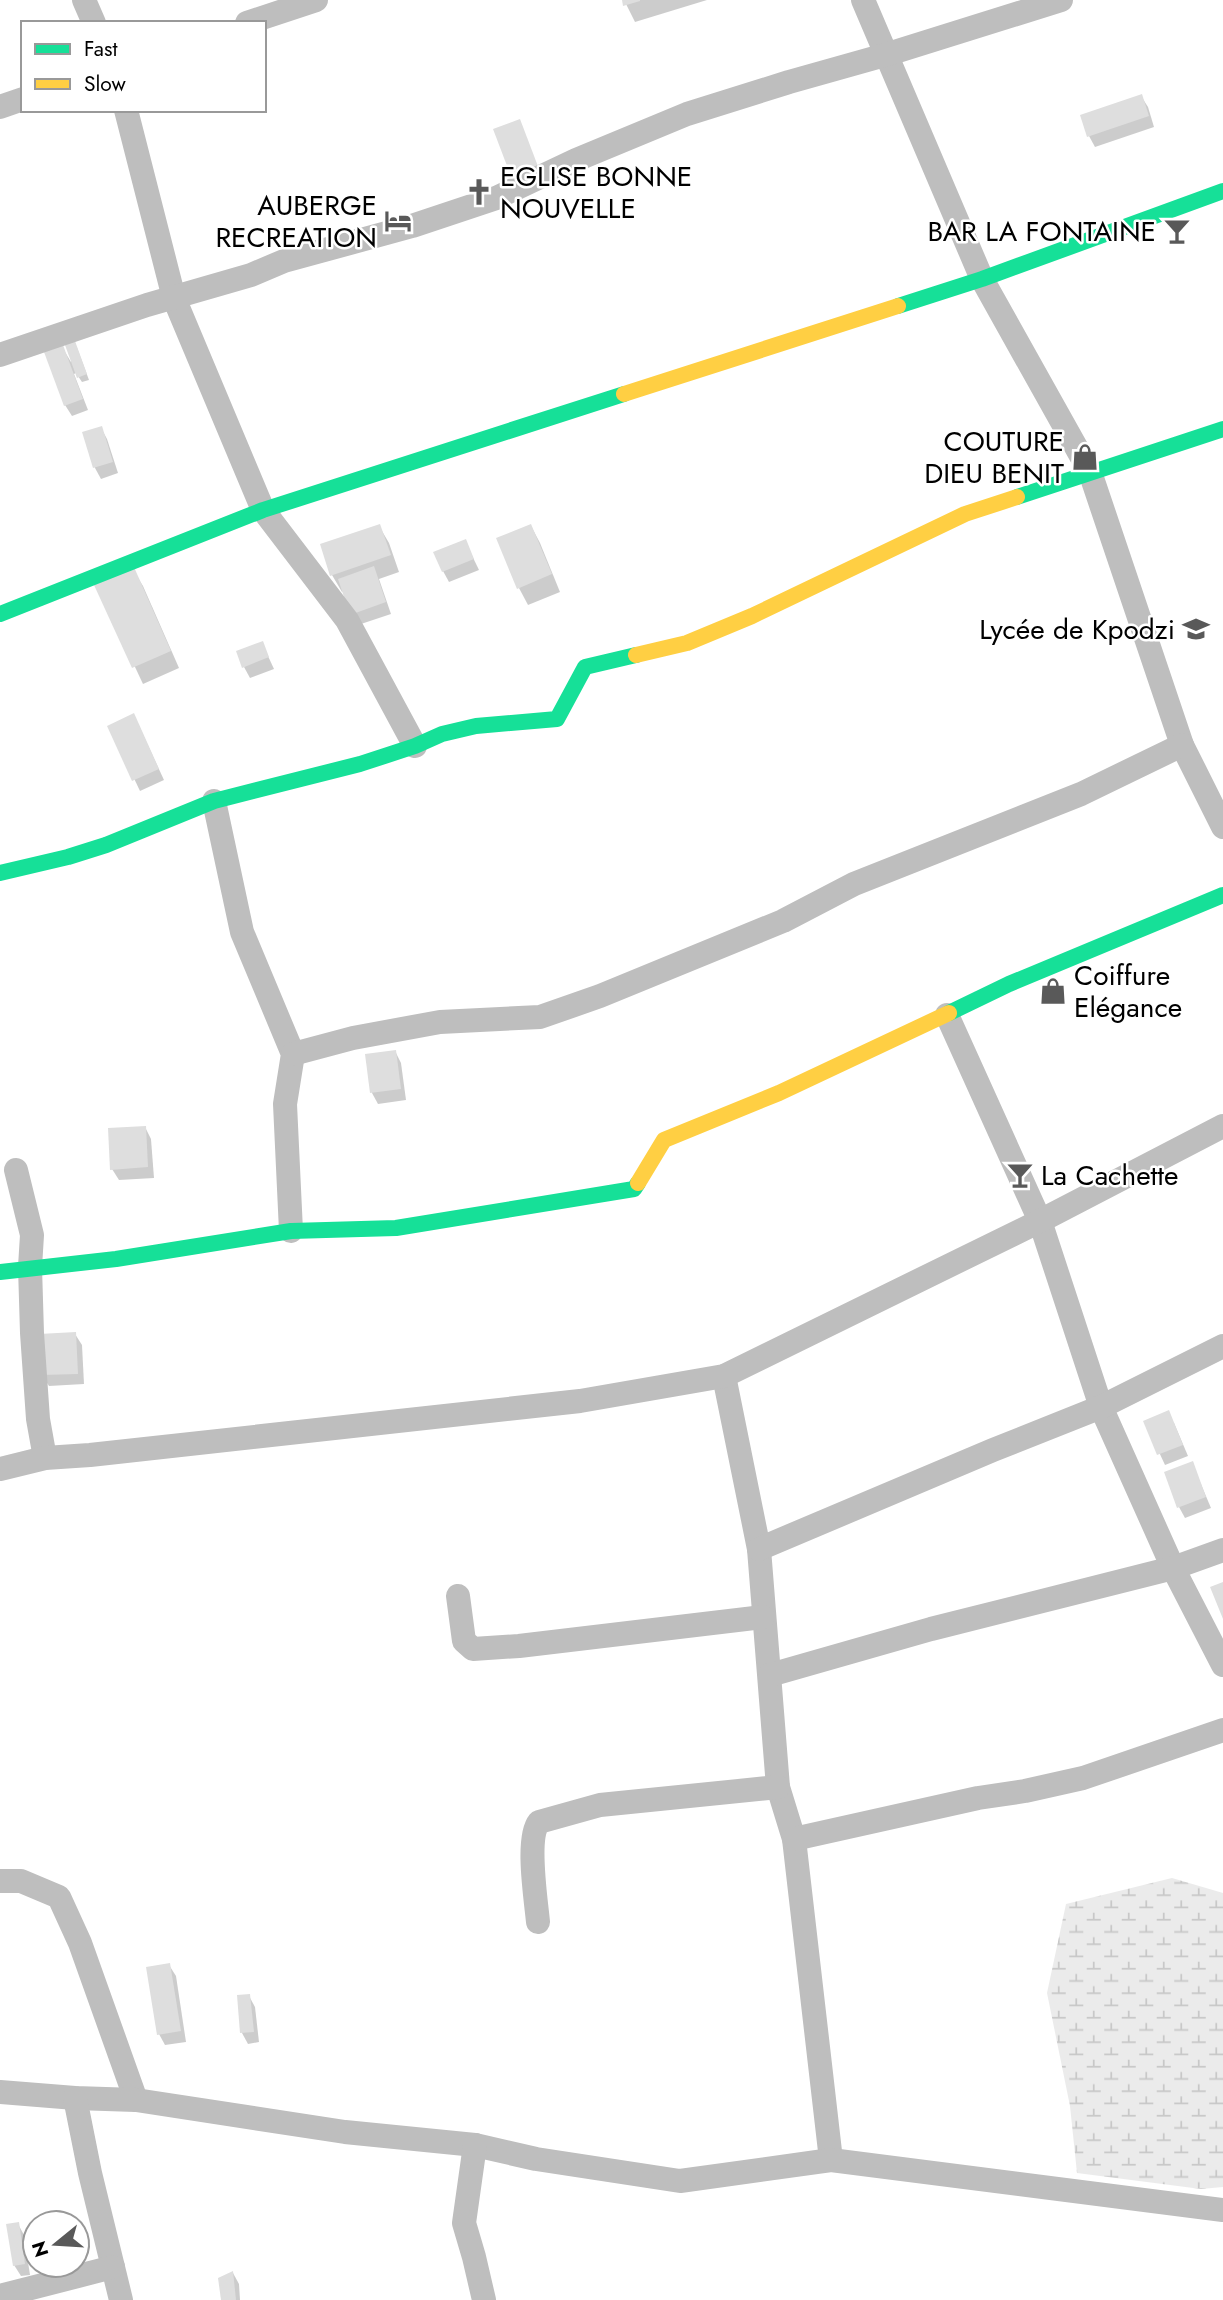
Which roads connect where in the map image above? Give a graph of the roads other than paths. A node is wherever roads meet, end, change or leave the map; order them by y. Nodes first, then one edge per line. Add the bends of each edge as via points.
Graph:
1 (84, 0) edge
2 (316, 0) edge
3 (863, 0) edge
4 (1061, 0) edge
5 (93, 21) edge
6 (253, 21) edge
7 (885, 55) junction
8 (21, 100) edge
9 (0, 107) edge
10 (127, 112) edge
11 (1223, 191) edge
12 (982, 279) junction
13 (174, 298) junction
14 (0, 355) edge
15 (1223, 429) edge
16 (1090, 472) junction
17 (263, 510) junction
18 (0, 614) edge
19 (1182, 745) junction
20 (415, 746) junction
21 (214, 801) junction
22 (1223, 827) edge
23 (0, 873) edge
24 (1223, 895) edge
25 (947, 1015) junction
26 (293, 1054) junction
27 (1223, 1126) edge
28 (16, 1170) dead end
29 (1040, 1221) junction
30 (291, 1231) junction
31 (30, 1267) junction
32 (0, 1272) edge
33 (1223, 1346) edge
34 (724, 1376) junction
35 (1101, 1407) junction
36 (45, 1458) junction
37 (0, 1469) edge
38 (759, 1549) junction
39 (1223, 1550) edge
40 (1172, 1568) junction
41 (458, 1596) dead end
42 (763, 1617) junction
43 (1223, 1665) edge
44 (770, 1675) junction
45 (1223, 1730) edge
46 (778, 1787) junction
47 (794, 1839) junction
48 (0, 1881) edge
49 (538, 1922) dead end
50 (0, 2092) edge
51 (75, 2098) junction
52 (136, 2100) junction
53 (475, 2145) junction
54 (831, 2160) junction
55 (1223, 2210) edge
56 (113, 2267) junction
57 (0, 2296) edge
58 (121, 2300) edge
59 (484, 2300) edge

1 - 5 street
2 - 6 street
3 - 7 street
4 - 7 street
7 - 12 street
7 - 13 street via 688,114 496,198
8 - 9 street
10 - 13 street
11 - 12 street
12 - 16 street
12 - 17 street
13 - 14 street
13 - 17 street
15 - 16 street
16 - 19 street
16 - 20 street via 965,514 687,643 585,667 557,719 476,726
17 - 18 street
17 - 20 street via 347,620
19 - 22 street
19 - 26 street via 1081,794 854,884 783,921 540,1017 440,1022
20 - 21 street
21 - 23 street via 106,845
21 - 26 street via 242,932
24 - 25 street via 1009,984
25 - 29 street
25 - 30 street via 664,1140 634,1189 396,1228
26 - 30 street via 285,1104
27 - 29 street
28 - 31 street via 32,1235
29 - 34 street
29 - 35 street
30 - 31 street via 116,1259
31 - 32 street
31 - 36 street via 38,1419
33 - 35 street
34 - 36 street via 580,1401
34 - 38 street
35 - 38 street
35 - 40 street
36 - 37 street
38 - 42 street
39 - 40 street
40 - 43 street
40 - 44 street
41 - 42 street via 464,1642 473,1649
42 - 44 street
44 - 46 street
45 - 47 street via 1083,1778
46 - 47 street
46 - 49 street via 600,1805 539,1822 533,1834
47 - 54 street
48 - 52 street via 21,1881 59,1897
50 - 51 street
51 - 52 street
51 - 56 street
52 - 53 street via 345,2132
53 - 54 street via 680,2181
53 - 59 street via 464,2223
54 - 55 street
56 - 57 street
56 - 58 street

